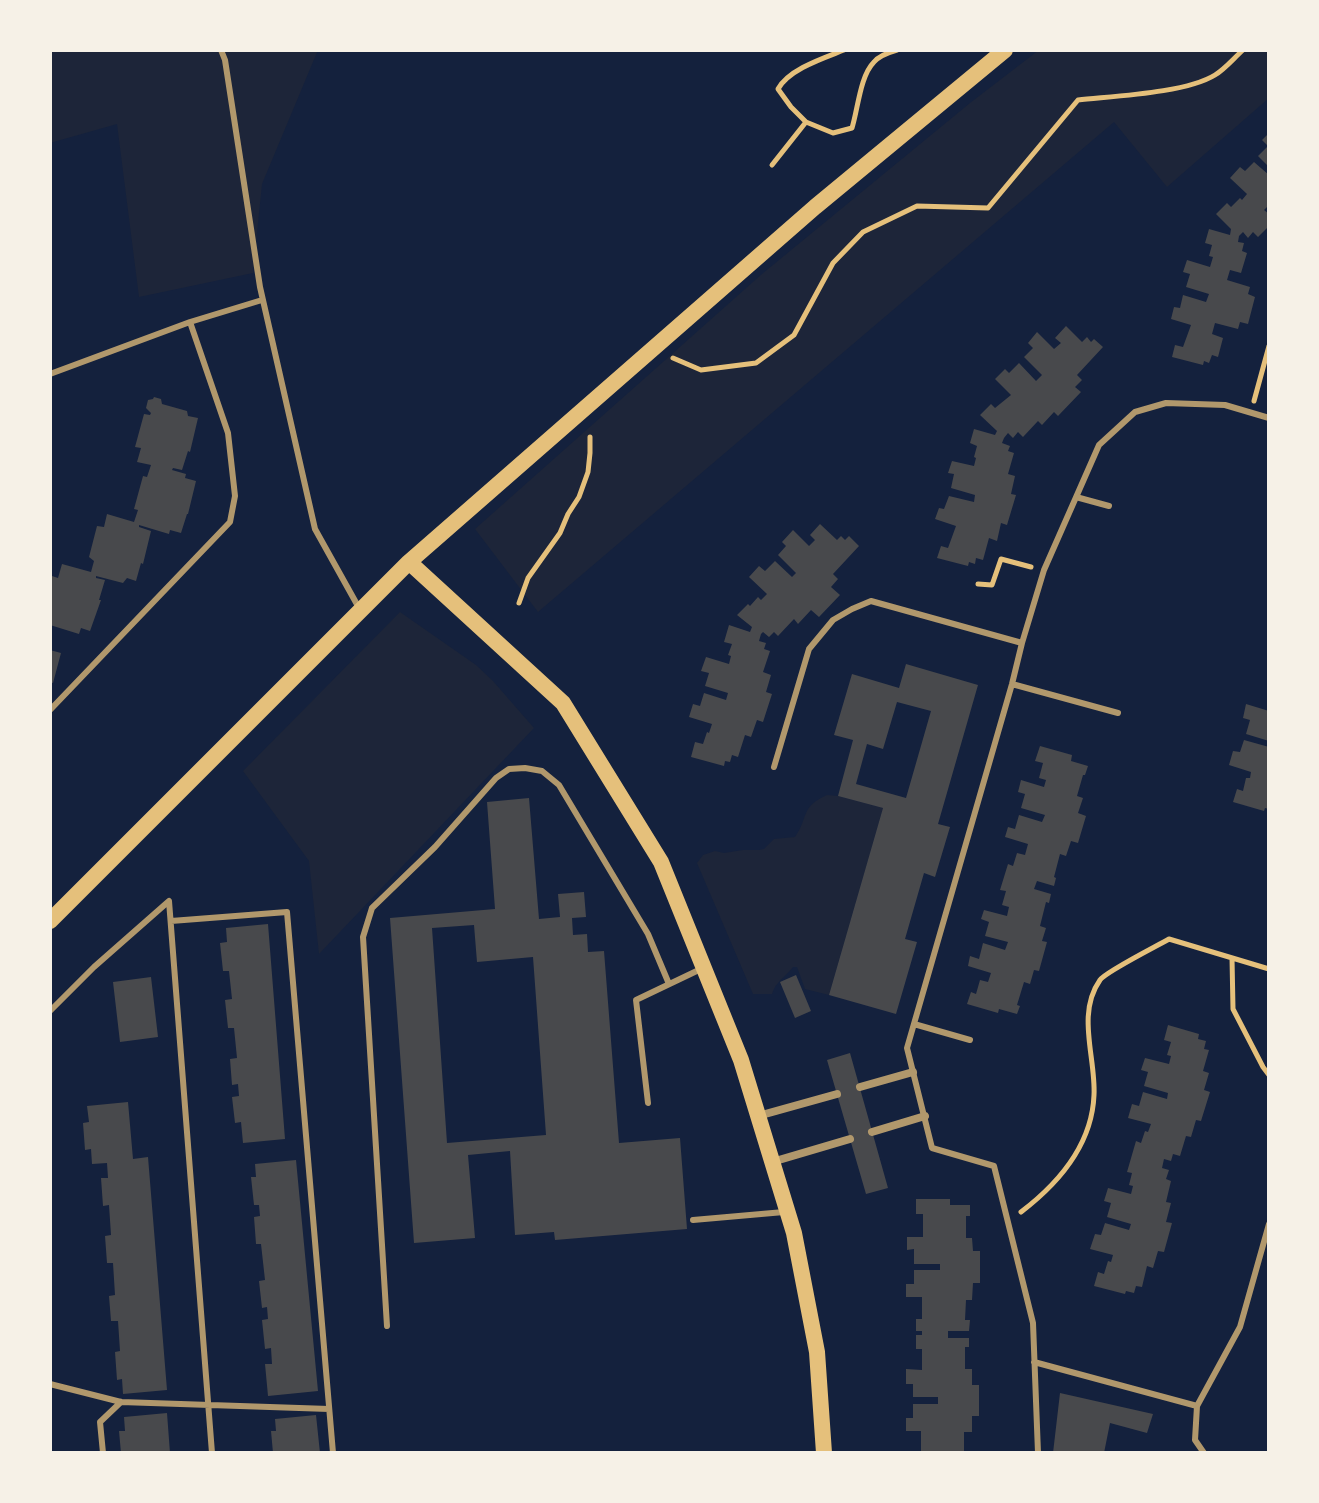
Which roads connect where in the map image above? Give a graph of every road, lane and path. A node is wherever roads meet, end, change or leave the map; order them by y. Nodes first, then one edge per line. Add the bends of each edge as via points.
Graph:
1 (221, 50) edge
2 (844, 50) edge
3 (897, 50) edge
4 (1005, 50) edge
5 (1243, 50) edge
6 (806, 122) junction
7 (772, 165) dead end
8 (262, 300) junction
9 (190, 322) junction
10 (1269, 346) edge
11 (669, 356) dead end
12 (50, 374) edge
13 (1251, 413) junction
14 (1269, 418) edge
15 (590, 437) dead end
16 (1076, 497) junction
17 (1109, 506) dead end
18 (409, 562) junction
19 (1044, 570) junction
20 (978, 584) dead end
21 (519, 603) dead end
22 (361, 611) junction
23 (1022, 643) junction
24 (1012, 684) junction
25 (50, 710) edge
26 (1118, 713) dead end
27 (774, 767) dead end
28 (50, 921) edge
29 (171, 921) junction
30 (1232, 958) junction
31 (703, 968) junction
32 (1269, 969) edge
33 (669, 984) junction
34 (50, 1011) edge
35 (914, 1024) junction
36 (970, 1040) dead end
37 (913, 1072) junction
38 (1269, 1075) edge
39 (860, 1087) dead end
40 (837, 1094) dead end
41 (648, 1103) dead end
42 (758, 1116) junction
43 (925, 1116) junction
44 (872, 1132) dead end
45 (850, 1139) dead end
46 (772, 1162) junction
47 (787, 1211) junction
48 (693, 1220) dead end
49 (1008, 1222) junction
50 (1269, 1224) edge
51 (387, 1326) dead end
52 (1034, 1362) junction
53 (50, 1384) edge
54 (121, 1402) junction
55 (1197, 1406) junction
56 (329, 1409) junction
57 (103, 1453) edge
58 (212, 1453) edge
59 (333, 1453) edge
60 (824, 1453) edge
61 (1038, 1453) edge
62 (1204, 1453) edge

1 - 8 lane
2 - 6 path via 783,80 778,89
3 - 6 path via 874,62 861,87 852,128 833,133
4 - 18 main road via 815,207
5 - 11 path via 1199,83 1078,100 988,208 917,206 863,232 833,263 794,335 756,363 701,370
6 - 7 path
8 - 9 lane
8 - 22 lane via 315,529
9 - 12 lane
9 - 25 lane via 228,433 235,496 230,522
10 - 13 path
13 - 14 lane
13 - 16 lane via 1225,405 1166,403 1135,412 1099,445
15 - 21 path via 588,472 579,497 528,578
16 - 17 lane
16 - 19 lane
18 - 22 main road
18 - 31 main road via 563,703 661,862
19 - 20 path via 1001,559 992,585
19 - 23 lane
22 - 28 main road
23 - 24 lane
23 - 27 lane via 871,601 852,609 833,620 809,649
24 - 26 lane
24 - 35 lane
29 - 34 lane via 169,901
29 - 56 lane via 287,912
29 - 58 lane
30 - 32 path
30 - 38 path via 1233,1009
30 - 49 path via 1169,939 1101,977 1090,1000 1094,1095 1089,1127 1075,1158 1045,1194
31 - 33 lane
31 - 42 main road
33 - 41 lane via 636,1000
33 - 51 lane via 648,934 608,866 559,785 542,771 509,769 496,778 372,908 363,937
35 - 36 lane
35 - 37 lane via 907,1048
37 - 39 street
37 - 43 lane
40 - 42 street
42 - 46 main road
43 - 44 street
43 - 49 lane via 932,1148 994,1166
45 - 46 street
46 - 47 main road
47 - 48 lane
47 - 60 main road via 817,1352
49 - 52 lane via 1033,1323
50 - 55 lane via 1240,1327
52 - 55 lane
52 - 61 lane
53 - 54 lane
54 - 56 lane
54 - 57 lane via 100,1422
55 - 62 lane via 1195,1440
56 - 59 lane

